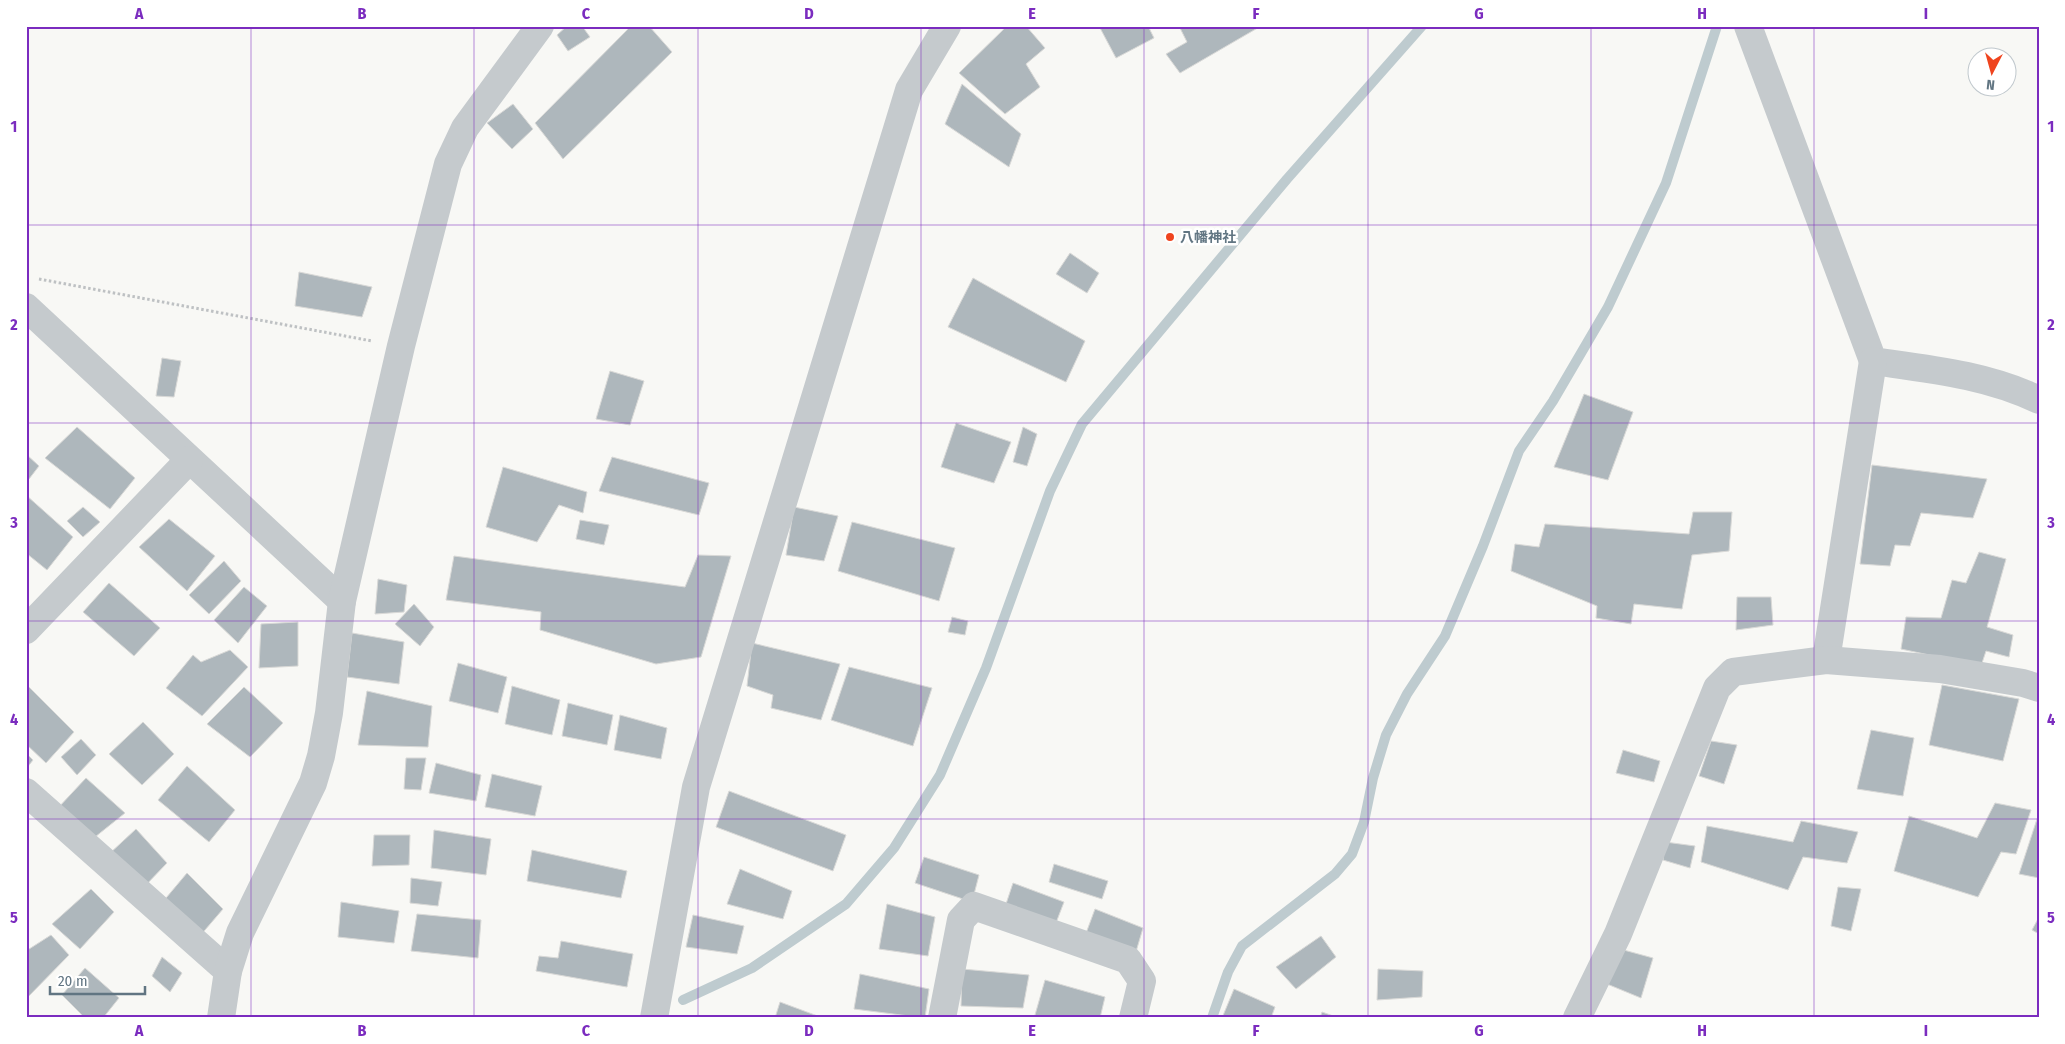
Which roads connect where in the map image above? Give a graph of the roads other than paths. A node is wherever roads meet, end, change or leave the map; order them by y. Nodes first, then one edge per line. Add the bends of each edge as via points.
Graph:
1 (540, 26) edge
2 (947, 26) edge
3 (1748, 26) edge
4 (26, 308) edge
5 (1873, 361) junction
6 (2039, 400) edge
7 (189, 460) junction
8 (342, 601) junction
9 (26, 630) edge
10 (1826, 660) junction
11 (2039, 688) edge
12 (26, 792) edge
13 (228, 971) junction
14 (221, 1018) edge
15 (654, 1018) edge
16 (942, 1018) edge
17 (1133, 1018) edge
18 (1577, 1018) edge

1 - 8 street via 465,128 448,164 401,346
2 - 15 street via 909,90 696,787
3 - 5 street
4 - 7 street
5 - 6 street via 1944,372 2016,389
5 - 10 street
7 - 8 street
7 - 9 street
8 - 13 street via 329,713 313,783 240,933
10 - 11 street via 1940,669
10 - 18 street via 1733,672 1717,688 1618,934
12 - 13 street
13 - 14 street
16 - 17 street via 961,920 974,906 1128,960 1142,981

